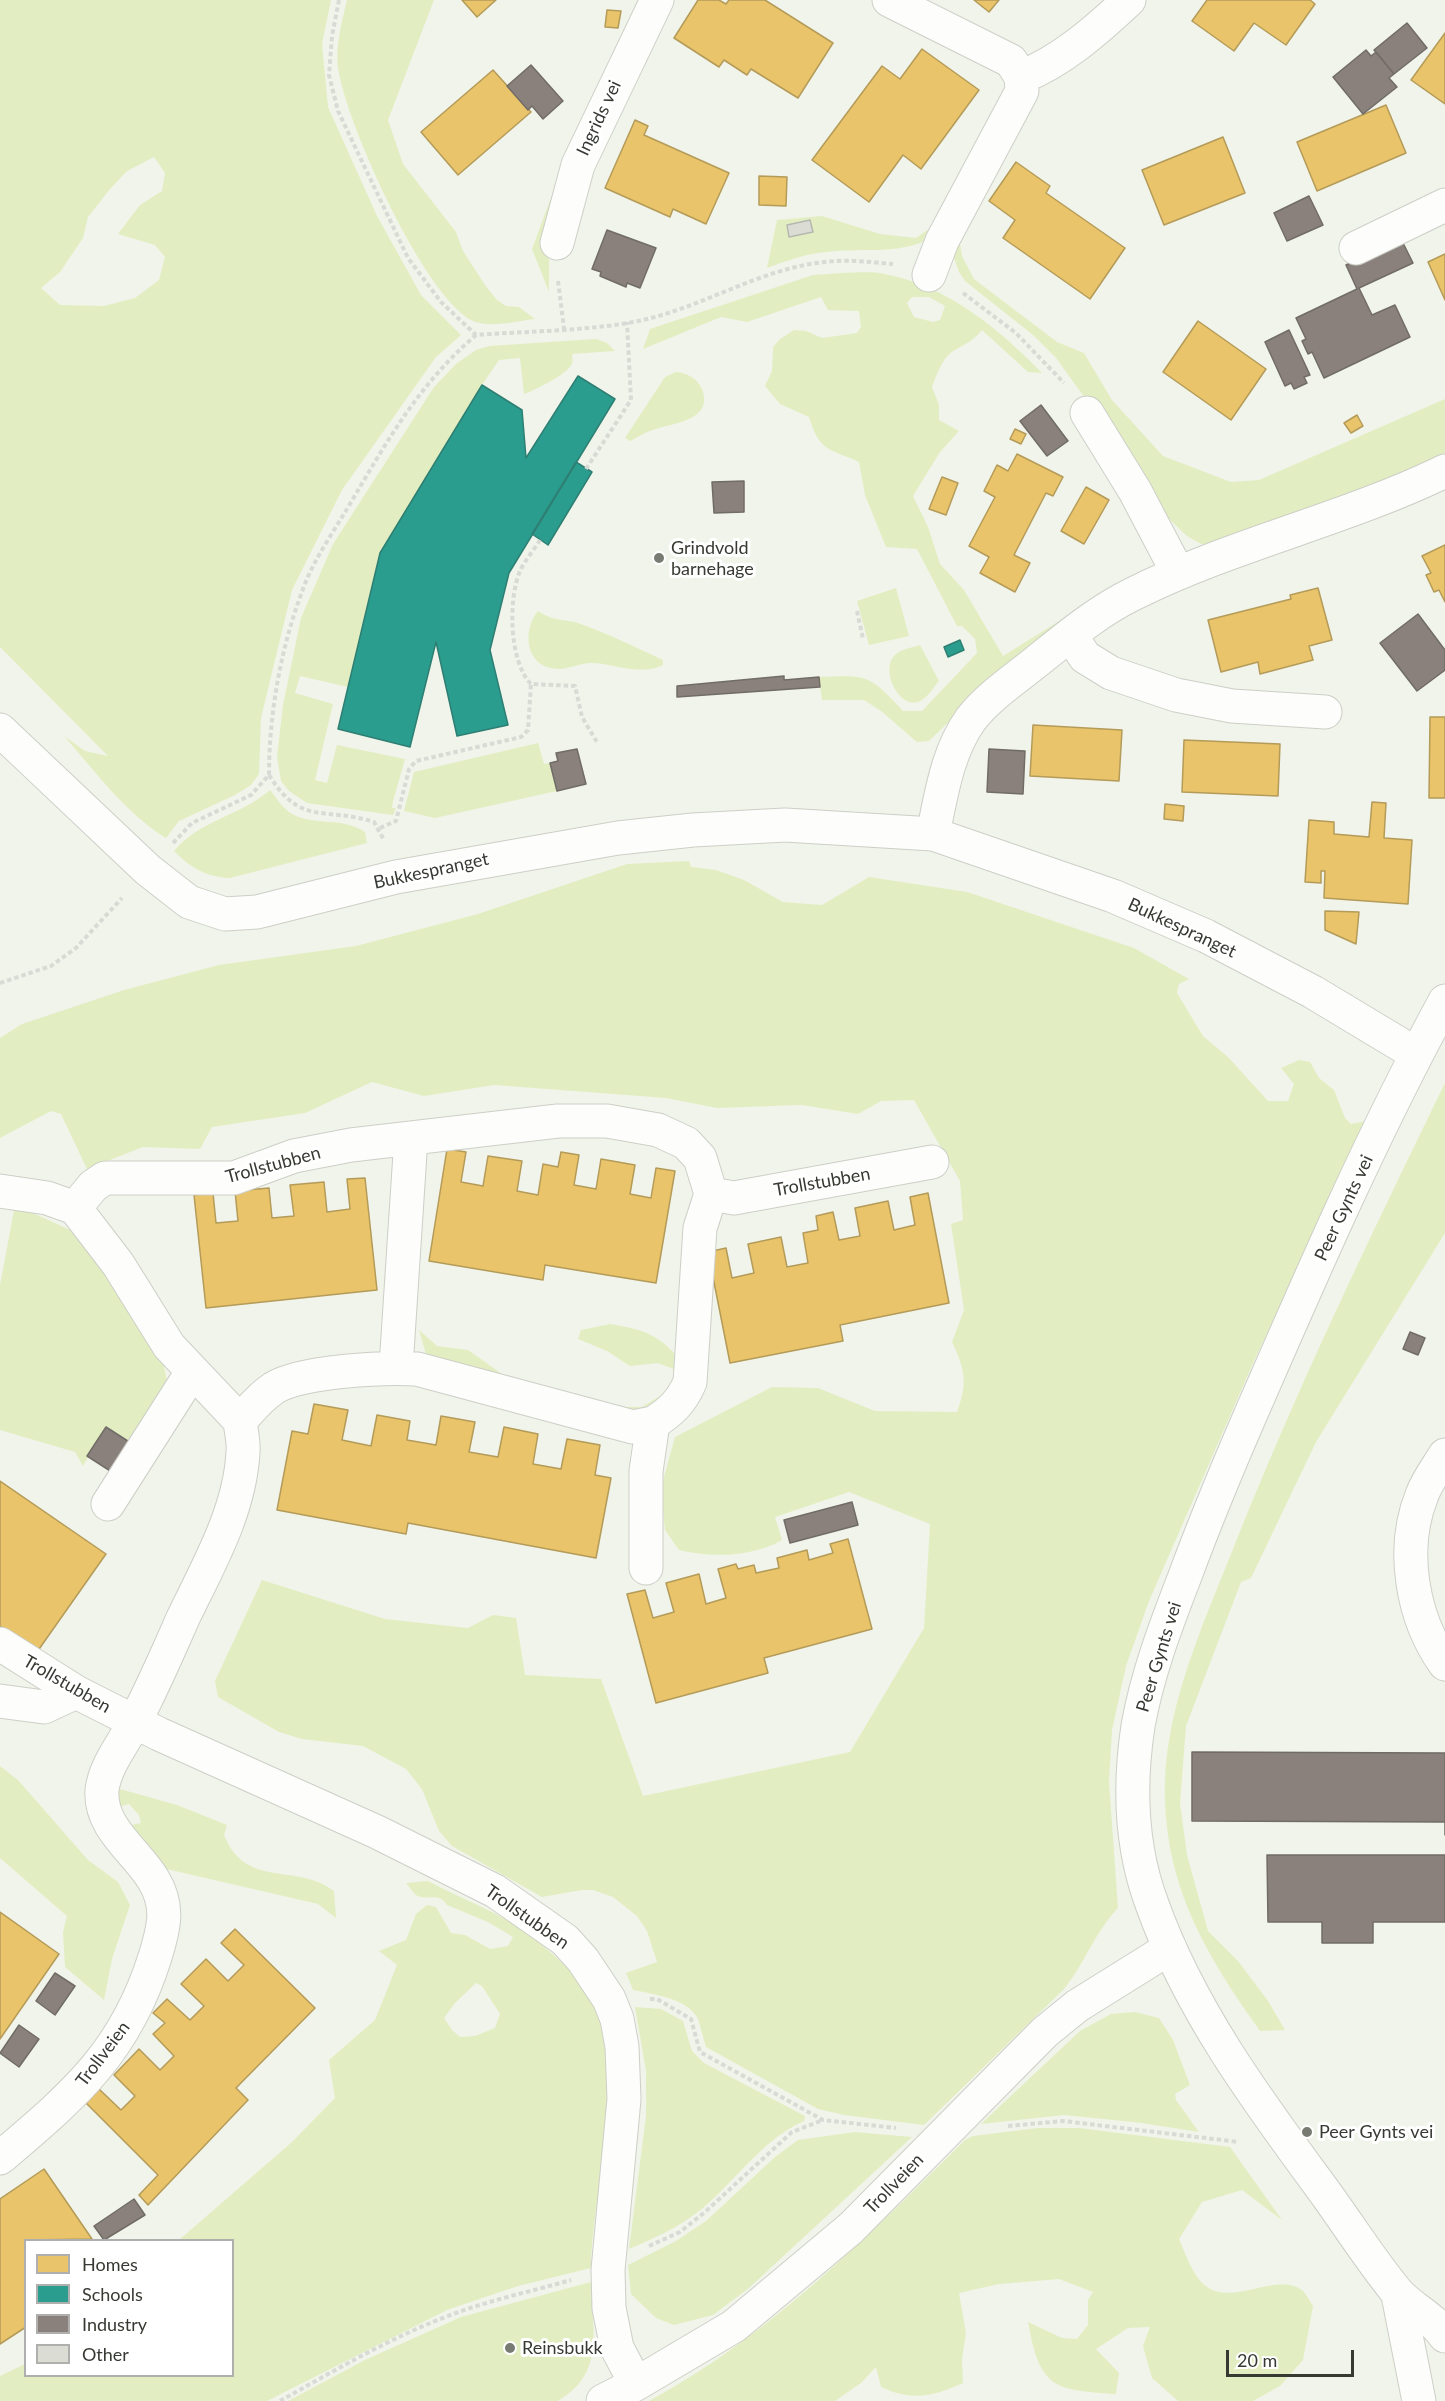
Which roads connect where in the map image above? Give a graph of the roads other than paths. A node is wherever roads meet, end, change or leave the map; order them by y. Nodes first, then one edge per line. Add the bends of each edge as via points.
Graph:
1 (657, 0) edge
2 (889, 0) edge
3 (1128, 0) edge
4 (1021, 76) junction
5 (1445, 205) edge
6 (557, 243) road end
7 (1356, 248) dead end
8 (928, 275) road end
9 (1087, 413) road end
10 (1445, 471) edge
11 (1178, 573) junction
12 (1071, 636) junction
13 (1325, 712) dead end
14 (0, 730) edge
15 (933, 834) junction
16 (1445, 1001) edge
17 (1416, 1054) junction
18 (411, 1138) junction
19 (932, 1162) dead end
20 (0, 1191) edge
21 (711, 1194) junction
22 (75, 1208) junction
23 (396, 1367) junction
24 (192, 1372) junction
25 (240, 1421) junction
26 (653, 1422) junction
27 (1445, 1455) edge
28 (108, 1504) dead end
29 (646, 1568) dead end
30 (0, 1644) edge
31 (1445, 1664) edge
32 (76, 1692) junction
33 (0, 1701) edge
34 (135, 1722) junction
35 (1170, 1948) junction
36 (0, 2158) edge
37 (1398, 2295) junction
38 (1445, 2336) edge
39 (636, 2384) junction
40 (603, 2401) edge
41 (1419, 2401) edge

1 - 6 street, Ingrids vei via 578,165
2 - 4 street via 1011,61
3 - 4 street via 1093,32 1038,70
4 - 8 street via 1022,91 942,241
5 - 7 street
9 - 11 street via 1135,491
10 - 11 street via 1398,494
11 - 12 street via 1130,595
12 - 13 street via 1085,657 1111,673 1176,695 1232,706
12 - 15 street via 972,718 948,765
14 - 15 street, Bukkespranget via 148,870 189,902 225,914 257,912 396,877 618,838 785,825
15 - 17 street, Bukkespranget via 1113,896 1206,936 1313,992
16 - 17 street, Peer Gynts vei
17 - 35 street, Peer Gynts vei via 1236,1446 1160,1641 1138,1726 1133,1790 1137,1851 1150,1902
18 - 21 street, Trollstubben via 558,1121 607,1121 658,1130 686,1143 700,1158
18 - 22 street, Trollstubben via 294,1156 234,1178 105,1178
18 - 23 street
19 - 21 street, Trollstubben via 734,1198
20 - 22 street via 47,1198
21 - 26 street via 700,1228 690,1382 669,1413
22 - 24 street via 106,1247 169,1346
23 - 25 street via 306,1377 276,1387
23 - 26 street via 417,1369 633,1427
24 - 25 street
24 - 28 street
25 - 34 street via 244,1451 238,1486 221,1537
26 - 29 street via 646,1471
27 - 31 street via 1422,1495 1411,1537 1414,1593 1434,1649
30 - 32 street, Trollstubben
32 - 33 street via 44,1707
32 - 34 street, Trollstubben
34 - 36 street, Trollveien via 111,1762 102,1791 111,1822 153,1878 164,1902 165,1923 143,1992 123,2034 62,2106
34 - 39 street, Trollstubben via 377,1832 485,1886 565,1940 583,1960 609,1999 622,2047 624,2099 608,2270 609,2308 617,2348
35 - 37 street, Peer Gynts vei via 1212,2029 1257,2100
35 - 39 street, Trollveien via 1077,2006 1045,2032 851,2228 734,2326
37 - 38 street, Peer Gynts vei via 1436,2323
37 - 41 street, Peer Gynts vei
39 - 40 street, Trollveien

